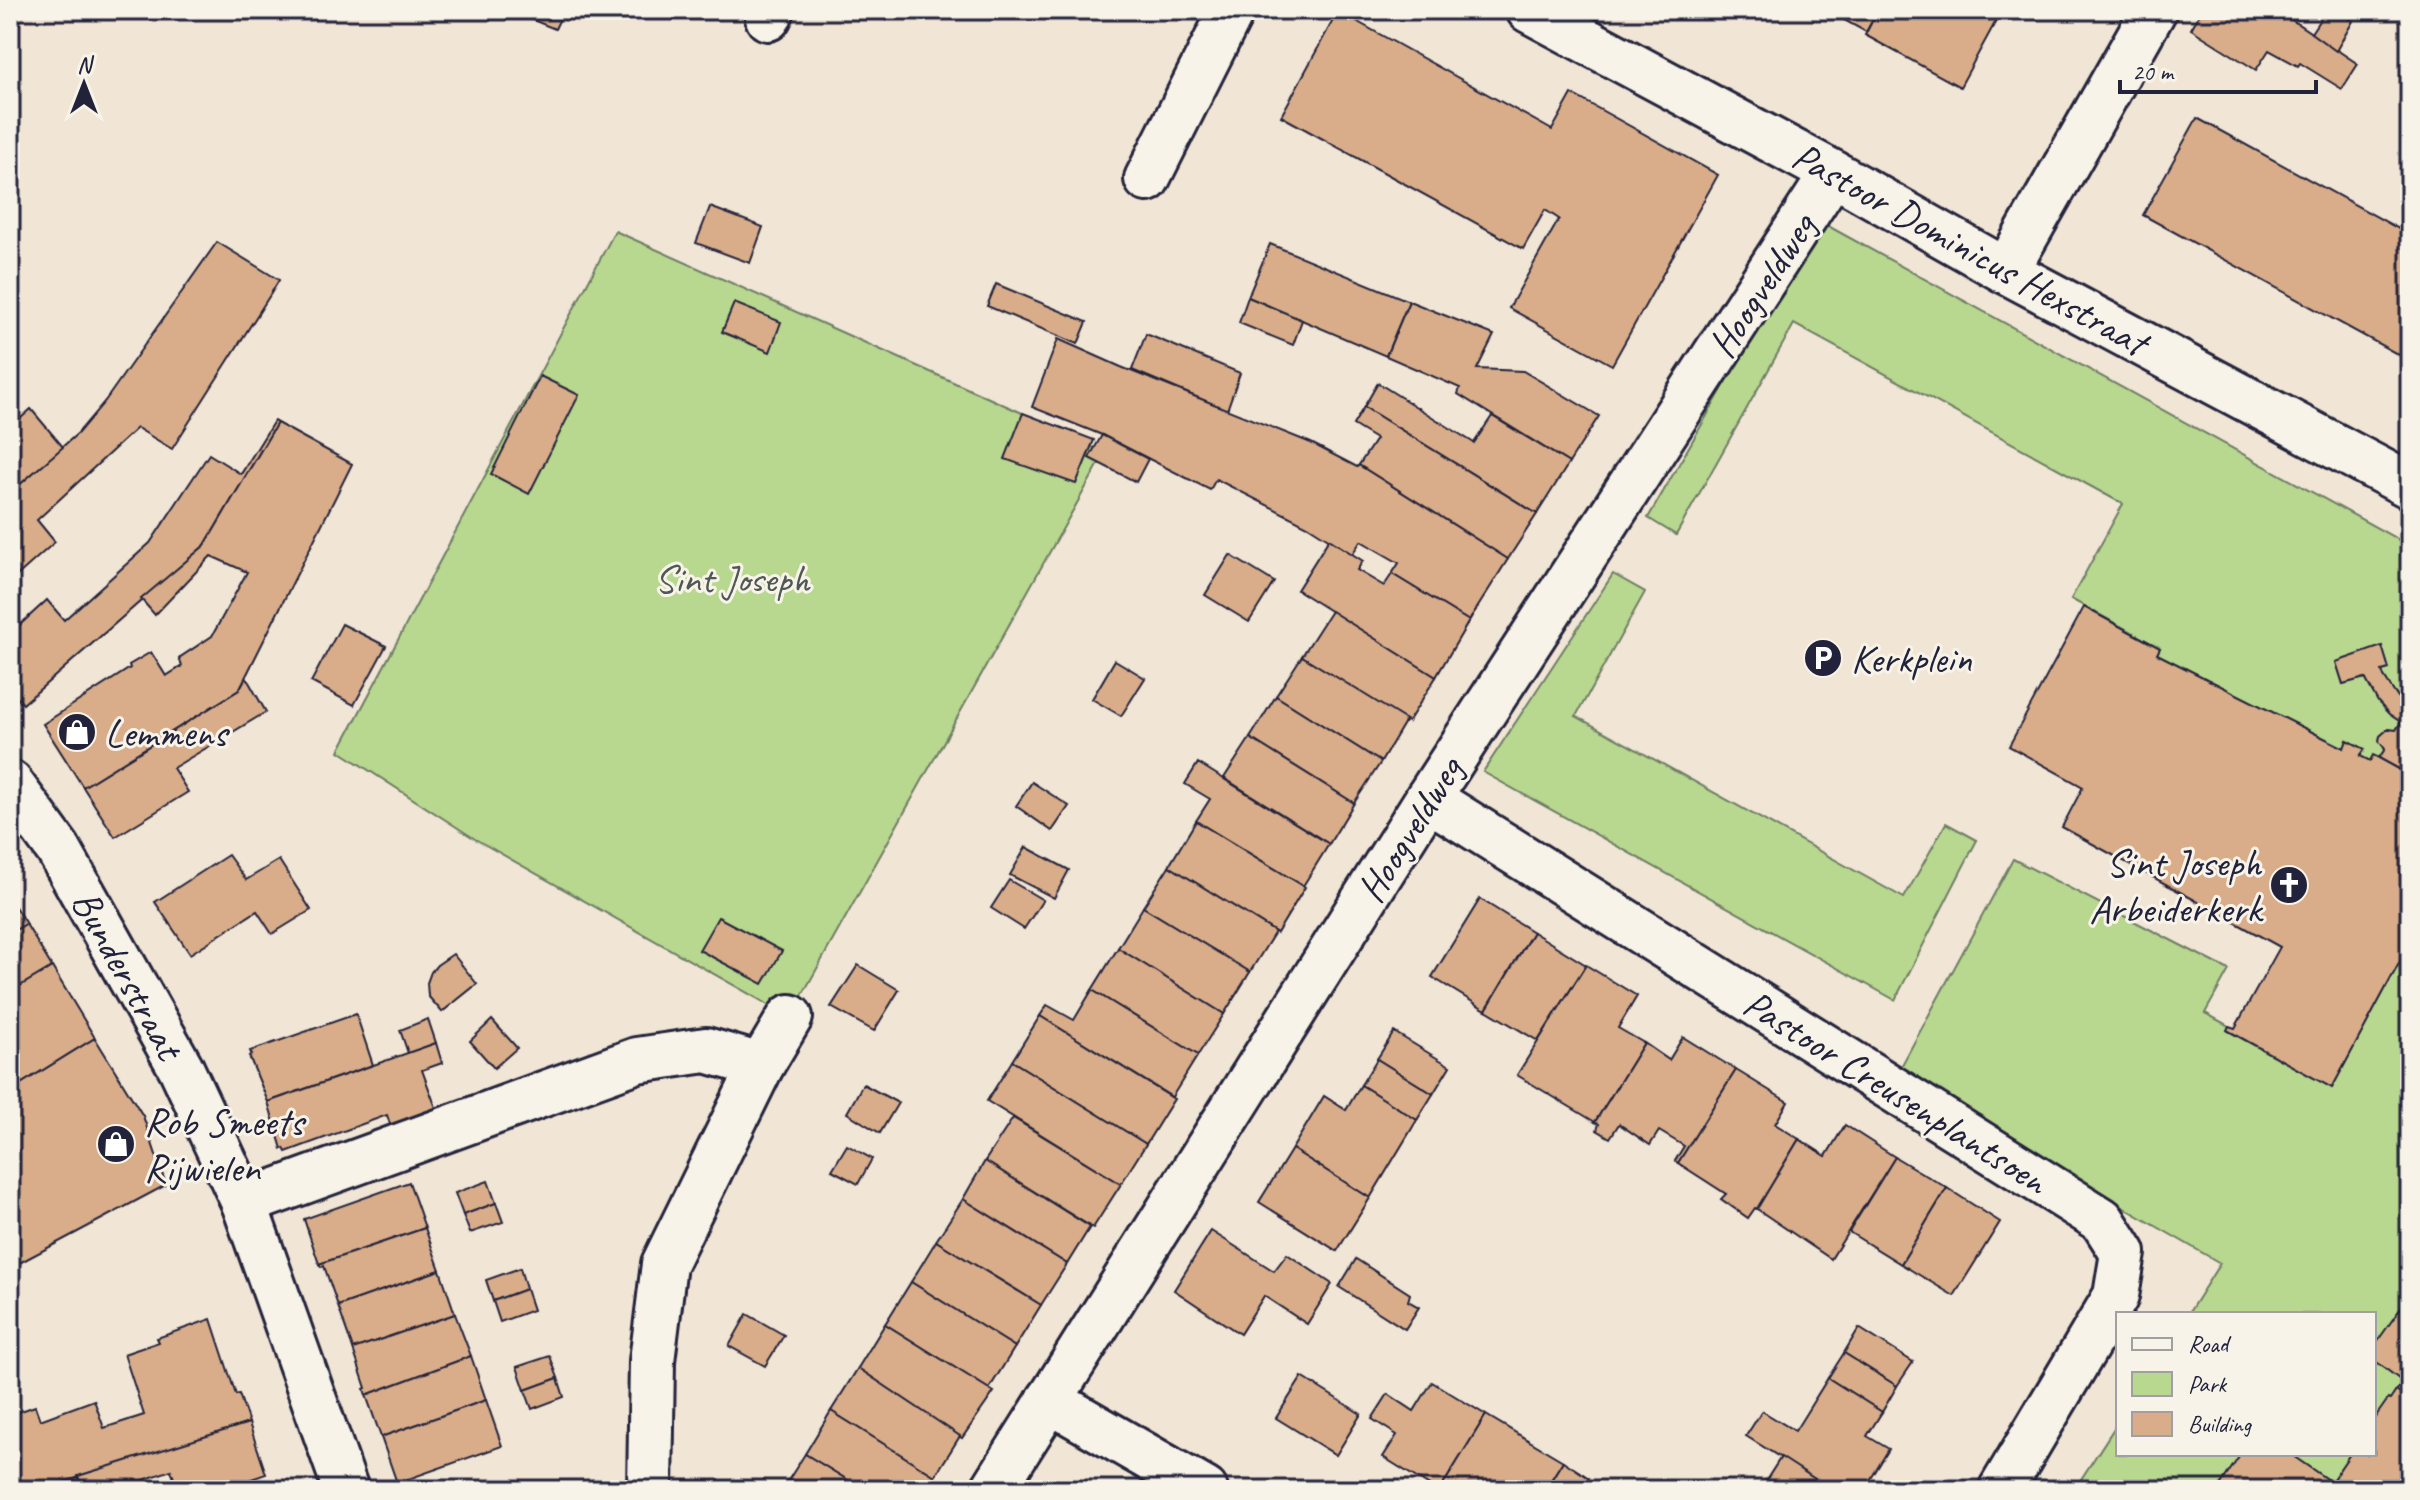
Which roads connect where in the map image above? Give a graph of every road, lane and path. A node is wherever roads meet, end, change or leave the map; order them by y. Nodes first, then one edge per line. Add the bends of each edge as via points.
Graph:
1 (1232, 10) edge
2 (1529, 10) edge
3 (2154, 10) edge
4 (1833, 173) junction
5 (1147, 179) dead end
6 (2006, 271) junction
7 (2410, 486) edge
8 (10, 783) edge
9 (1428, 798) junction
10 (790, 1017) dead end
11 (761, 1066) junction
12 (244, 1203) junction
13 (1049, 1400) junction
14 (346, 1490) edge
15 (650, 1490) edge
16 (993, 1490) edge
17 (1205, 1490) edge
18 (2001, 1490) edge

1 - 5 street
2 - 4 street, Pastoor Dominicus Hexstraat
3 - 6 street
4 - 6 street, Pastoor Dominicus Hexstraat
4 - 9 street, Hoogveldweg
6 - 7 street, Pastoor Dominicus Hexstraat
8 - 12 street, Bunderstraat via 58,849 100,921 181,1068
9 - 13 street, Hoogveldweg
9 - 18 street, Pastoor Creusenplantsoen via 2102,1220 2123,1253 2116,1296
10 - 11 street
11 - 12 street via 706,1050 637,1060
11 - 15 street via 664,1264 652,1361
12 - 14 street, Bunderstraat
13 - 16 street, Hoogveldweg
13 - 17 street

